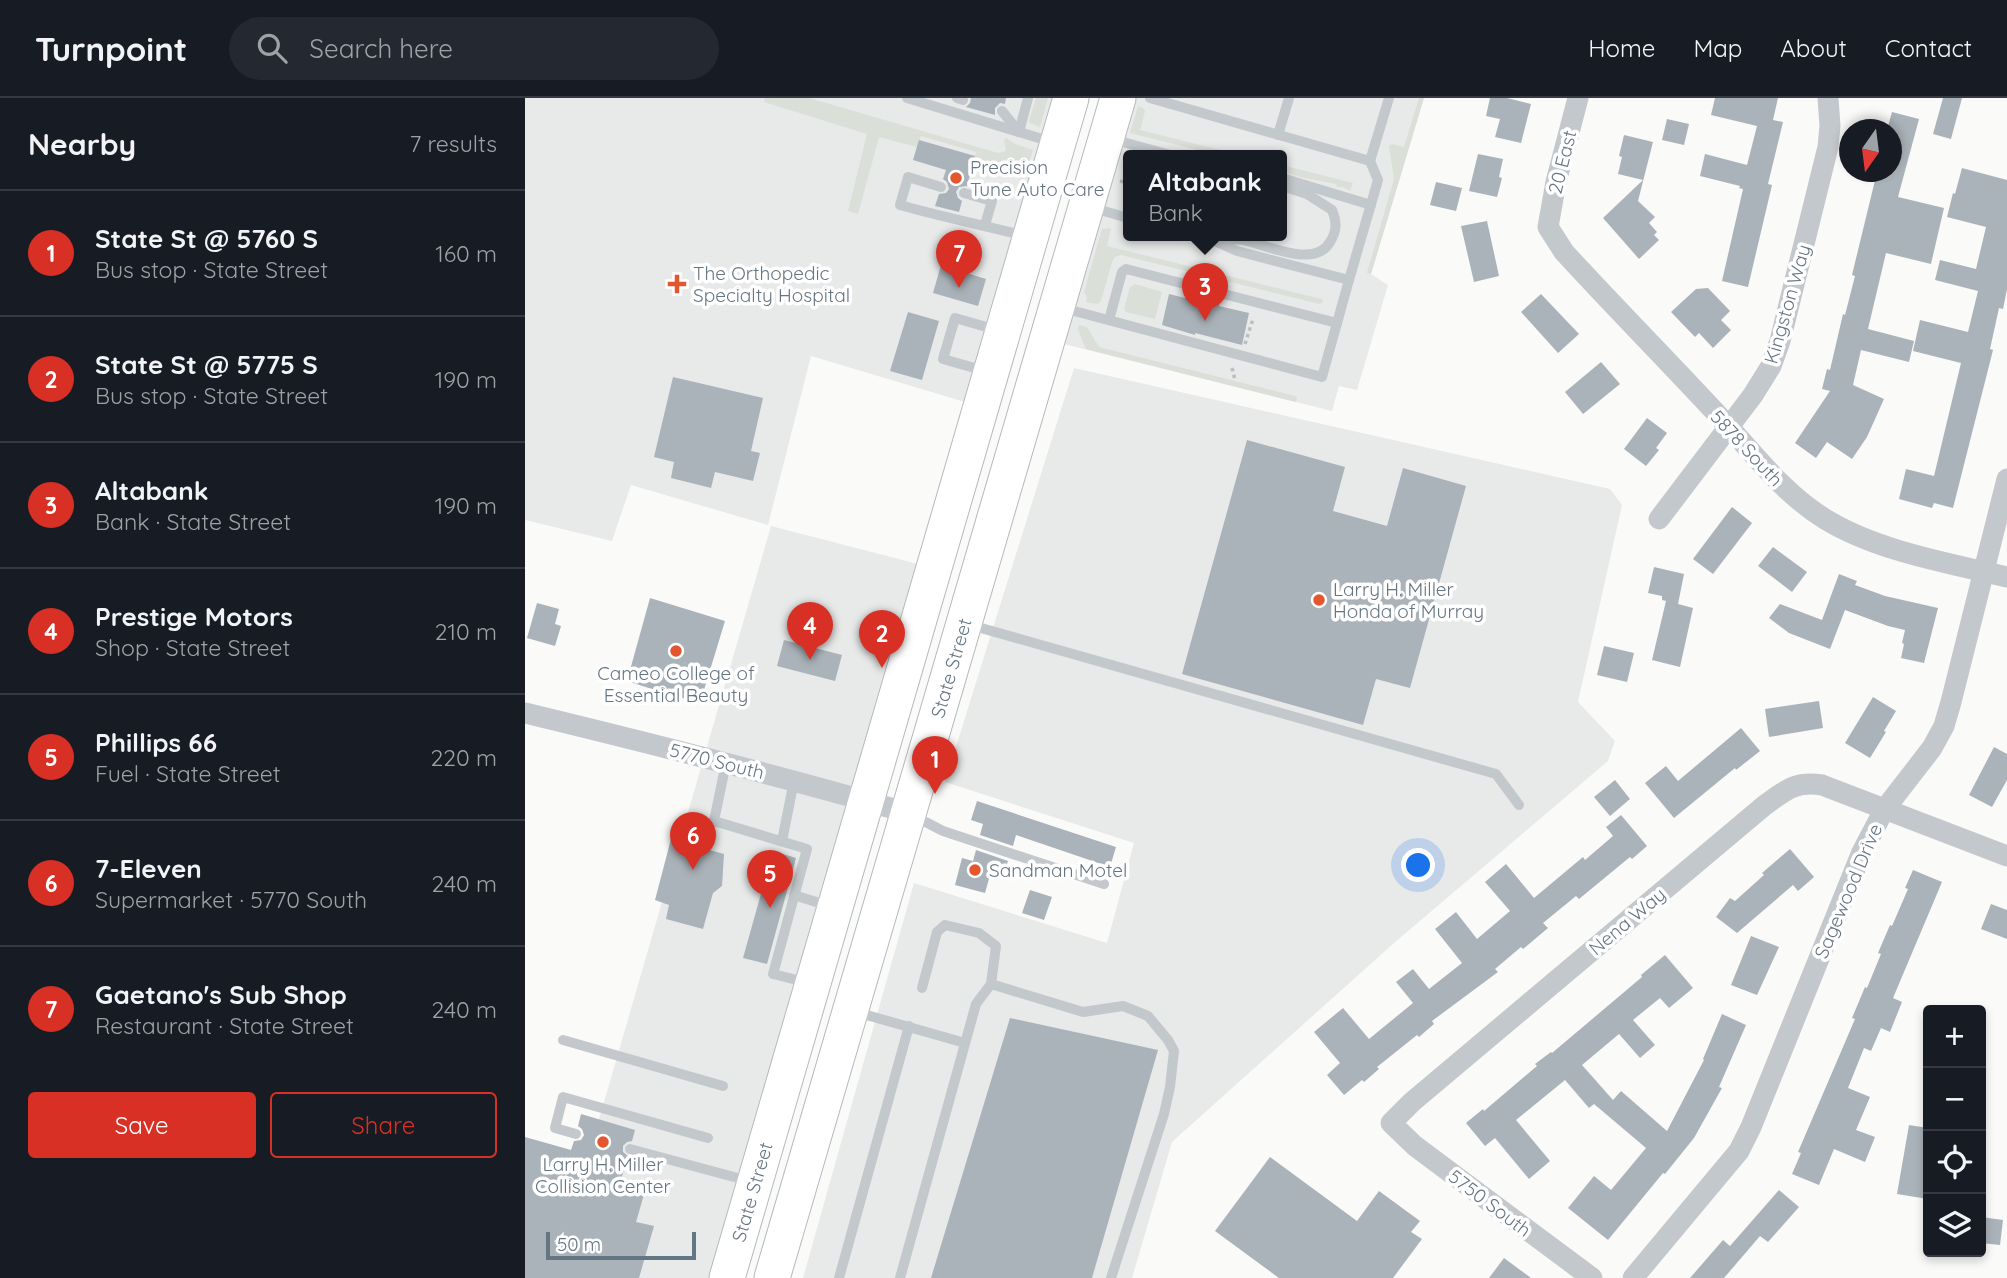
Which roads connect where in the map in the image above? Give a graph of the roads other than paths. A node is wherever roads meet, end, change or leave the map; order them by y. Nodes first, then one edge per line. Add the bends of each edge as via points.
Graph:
1 (907, 98) edge
2 (1028, 98) edge
3 (1071, 98) edge
4 (1118, 98) edge
5 (1150, 98) edge
6 (1289, 98) edge
7 (1389, 98) edge
8 (1578, 98) edge
9 (1828, 98) edge
10 (1162, 100) edge
11 (1002, 111) dead end
12 (1019, 132) junction
13 (1278, 135) junction
14 (1106, 138) junction
15 (1058, 144) junction
16 (1151, 150) edge
17 (1370, 161) junction
18 (1287, 180) edge
19 (941, 187) dead end
20 (1287, 188) edge
21 (964, 193) dead end
22 (1371, 205) junction
23 (1086, 206) junction
24 (1123, 217) edge
25 (985, 225) junction
26 (1548, 227) joint
27 (1031, 237) junction
28 (1214, 241) edge
29 (1246, 241) edge
30 (1349, 280) junction
31 (1056, 306) junction
32 (1109, 320) junction
33 (1338, 323) junction
34 (1003, 331) junction
35 (991, 373) junction
36 (1728, 426) junction
37 (2007, 479) edge
38 (1659, 519) dead end
39 (1984, 572) junction
40 (2007, 577) edge
41 (964, 623) junction
42 (525, 713) edge
43 (726, 763) junction
44 (794, 781) junction
45 (866, 801) junction
46 (1519, 805) dead end
47 (1884, 810) junction
48 (908, 813) junction
49 (782, 841) junction
50 (2007, 856) edge
51 (1104, 884) dead end
52 (795, 895) junction
53 (834, 908) junction
54 (813, 984) junction
55 (991, 984) junction
56 (922, 988) dead end
57 (850, 1010) junction
58 (909, 1027) junction
59 (563, 1040) dead end
60 (965, 1042) junction
61 (723, 1086) dead end
62 (1391, 1123) joint
63 (576, 1134) dead end
64 (708, 1138) dead end
65 (630, 1149) dead end
66 (755, 1183) junction
67 (727, 1278) edge
68 (772, 1278) edge
69 (839, 1278) edge
70 (900, 1278) edge
71 (1111, 1278) edge
72 (1592, 1278) edge
73 (1633, 1278) edge

1 - 12 lane
2 - 12 lane
3 - 15 main road, State Street
4 - 14 main road, State Street
5 - 10 lane
6 - 13 lane
7 - 17 lane
8 - 26 street, 20 East
9 - 36 street, Kingston Way via 1828,147 1780,341 1753,396
10 - 13 lane
11 - 12 lane
12 - 15 lane
13 - 17 lane
14 - 16 lane
14 - 23 main road, State Street
15 - 27 main road, State Street
17 - 22 lane via 1378,180
18 - 22 lane
19 - 25 lane via 908,177 900,205
20 - 29 lane via 1332,210 1336,223 1329,245 1311,255
21 - 25 lane via 992,201
22 - 30 lane
23 - 24 lane
23 - 31 main road, State Street
25 - 27 lane
26 - 36 street, 5878 South via 1564,252
27 - 34 main road, State Street
28 - 30 lane
30 - 33 lane
31 - 32 lane
31 - 41 main road, State Street
32 - 33 lane via 1122,272 1134,270
32 - 33 lane via 1322,377
34 - 35 main road, State Street
34 - 35 lane via 955,318 943,359
35 - 45 main road, State Street
36 - 38 street, Kingston Way
36 - 39 street, 5878 South via 1794,498 1825,519 1898,550
37 - 39 street, Sagewood Drive
39 - 40 street, 5878 South
39 - 47 street, Sagewood Drive via 1944,726
41 - 46 lane via 1496,774
41 - 48 main road, State Street
42 - 43 street, 5770 South
43 - 44 street, 5770 South
43 - 49 lane via 714,821
44 - 45 street, 5770 South
44 - 49 lane
45 - 48 street, 5770 South
45 - 53 main road, State Street
47 - 50 street, Nena Way
47 - 62 street, Nena Way via 1822,785 1798,784 1788,789
47 - 73 street, Sagewood Drive via 1862,852 1739,1150
48 - 51 lane via 943,831
48 - 57 main road, State Street
49 - 52 lane via 807,849
52 - 53 lane
52 - 54 lane via 773,974
53 - 54 main road, State Street
54 - 66 main road, State Street
55 - 56 lane via 996,946 979,933 945,925 937,932
55 - 60 lane via 976,1004
55 - 71 lane via 1083,1012 1123,1006 1148,1016 1174,1051 1164,1114
57 - 58 lane
57 - 68 main road, State Street
58 - 60 lane
58 - 69 lane
59 - 61 lane
60 - 70 lane
62 - 72 street, 5750 South via 1415,1146
63 - 64 lane via 555,1128 563,1097
65 - 66 lane
66 - 67 main road, State Street

